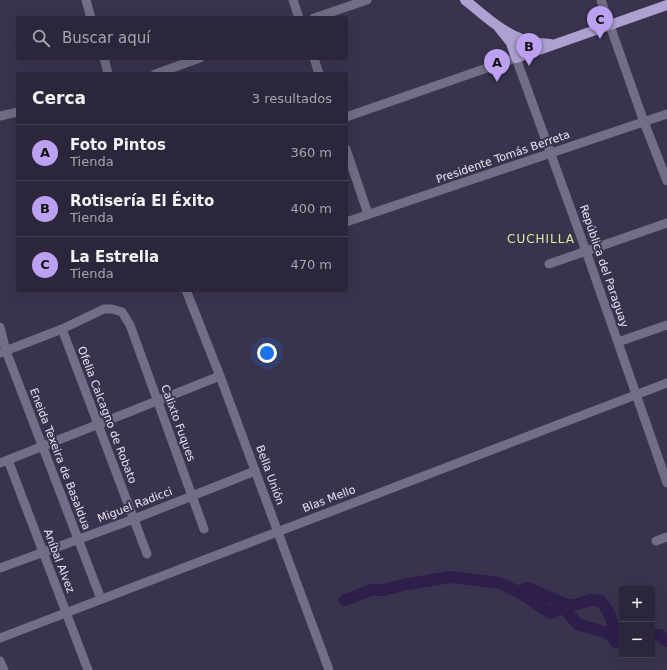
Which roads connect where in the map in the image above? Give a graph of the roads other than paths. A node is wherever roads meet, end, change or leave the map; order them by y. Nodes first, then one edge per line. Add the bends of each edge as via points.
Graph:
1 (86, 0) edge
2 (292, 0) edge
3 (367, 0) edge
4 (465, 0) edge
5 (601, 0) edge
6 (667, 5) edge
7 (90, 16) edge
8 (298, 16) edge
9 (320, 16) edge
10 (610, 25) junction
11 (499, 28) junction
12 (552, 44) junction
13 (516, 58) junction
14 (104, 60) edge
15 (194, 60) edge
16 (315, 60) edge
17 (108, 72) edge
18 (161, 72) edge
19 (318, 72) edge
20 (16, 112) edge
21 (667, 114) edge
22 (0, 116) edge
23 (348, 116) edge
24 (644, 122) junction
25 (551, 153) junction
26 (348, 155) edge
27 (667, 182) edge
28 (368, 214) junction
29 (348, 221) edge
30 (667, 223) edge
31 (586, 251) junction
32 (549, 264) dead end
33 (187, 292) edge
34 (667, 325) edge
35 (0, 327) edge
36 (62, 329) junction
37 (618, 342) junction
38 (3, 352) edge
39 (220, 376) junction
40 (667, 383) edge
41 (636, 396) junction
42 (158, 401) junction
43 (98, 425) junction
44 (43, 447) junction
45 (4, 462) edge
46 (255, 471) junction
47 (667, 483) edge
48 (192, 496) junction
49 (134, 519) junction
50 (204, 529) dead end
51 (278, 531) junction
52 (667, 537) edge
53 (78, 539) junction
54 (656, 541) dead end
55 (42, 553) junction
56 (147, 554) dead end
57 (0, 568) edge
58 (101, 599) junction
59 (66, 612) junction
60 (0, 638) edge
61 (0, 661) edge
62 (4, 670) edge
63 (88, 670) edge
64 (329, 670) edge

1 - 7 street
2 - 8 street
3 - 9 street
4 - 11 main road
5 - 10 street
6 - 10 main road
10 - 12 main road
10 - 24 street
11 - 12 main road via 523,40
11 - 13 main road via 507,37
12 - 13 main road
13 - 23 street
13 - 25 street, República del Paraguay
14 - 17 street
15 - 18 street
16 - 19 street
20 - 22 street
21 - 24 street, Presidente Tomás Berreta
24 - 25 street, Presidente Tomás Berreta
24 - 27 street
25 - 28 street, Presidente Tomás Berreta
25 - 31 street, República del Paraguay
26 - 28 street
28 - 29 street, Presidente Tomás Berreta
30 - 31 street
31 - 32 street
31 - 37 street, República del Paraguay
33 - 39 street, Bella Unión
34 - 37 street
35 - 38 street, Eneida Texeira de Basaldua
36 - 38 street
36 - 42 street, Calixto Fuques via 104,309 122,312 130,325
36 - 43 street, Ofelia Calcagno de Robato
37 - 41 street, República del Paraguay
38 - 44 street, Eneida Texeira de Basaldua
39 - 42 street
39 - 46 street, Bella Unión
40 - 41 street, Blas Mello
41 - 47 street, República del Paraguay
41 - 51 street, Blas Mello
42 - 43 street
42 - 48 street, Calixto Fuques
43 - 44 street
43 - 49 street, Ofelia Calcagno de Robato
44 - 45 street
44 - 53 street, Eneida Texeira de Basaldua
45 - 55 street, Aníbal Alvez
46 - 48 street, Miguel Radicci
46 - 51 street, Bella Unión
48 - 49 street, Miguel Radicci
48 - 50 street, Calixto Fuques
49 - 53 street, Miguel Radicci
49 - 56 street, Ofelia Calcagno de Robato
51 - 58 street, Blas Mello
51 - 64 street, Bella Unión
52 - 54 street
53 - 55 street, Miguel Radicci
53 - 58 street, Eneida Texeira de Basaldua
55 - 57 street, Miguel Radicci
55 - 59 street, Aníbal Alvez
58 - 59 street, Blas Mello
59 - 60 street, Blas Mello
59 - 63 street, Aníbal Alvez
61 - 62 street

